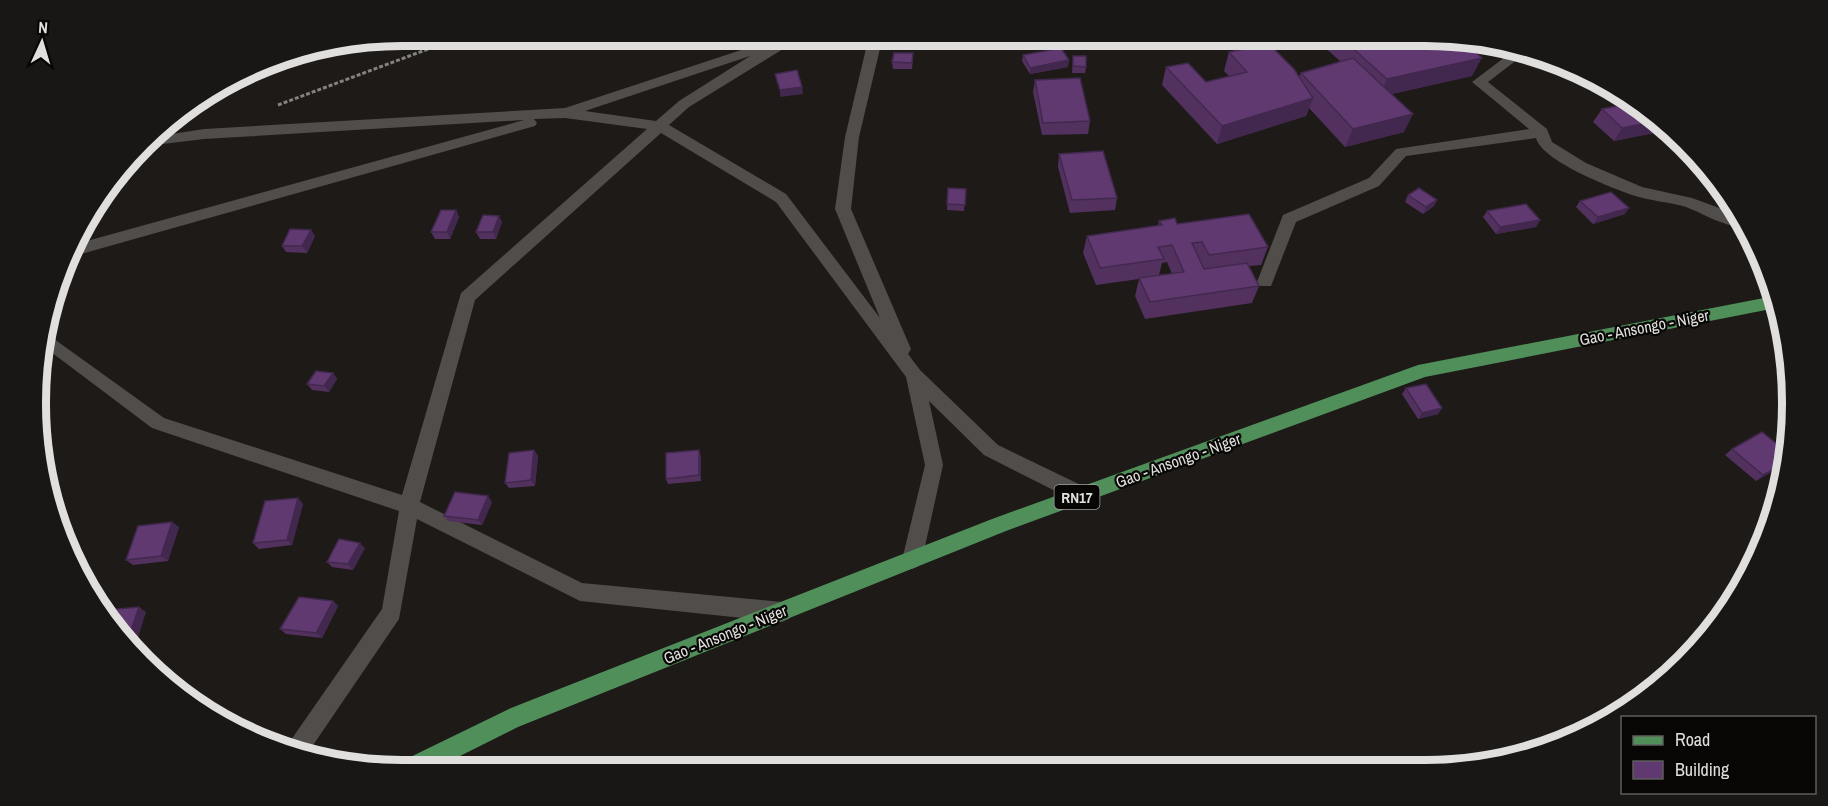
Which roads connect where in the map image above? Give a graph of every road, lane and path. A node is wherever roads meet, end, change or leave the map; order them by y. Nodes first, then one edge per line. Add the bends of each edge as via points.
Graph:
1 (436, 46) edge
2 (769, 46) edge
3 (779, 46) edge
4 (874, 46) edge
5 (1512, 58) edge
6 (275, 106) dead end
7 (564, 113) junction
8 (660, 126) junction
9 (1542, 132) junction
10 (163, 140) edge
11 (1729, 217) edge
12 (82, 248) edge
13 (1265, 282) dead end
14 (1767, 304) edge
15 (52, 343) edge
16 (914, 375) junction
17 (1082, 495) junction
18 (409, 506) junction
19 (912, 560) junction
20 (782, 612) junction
21 (300, 744) edge
22 (428, 760) edge

1 - 6 path
2 - 7 street
3 - 8 street via 684,104
4 - 16 street via 852,137 843,209
5 - 9 street via 1479,82
7 - 8 street
7 - 10 street via 204,134
7 - 12 street
8 - 16 street via 782,198
8 - 18 street via 467,297
9 - 11 street via 1545,144 1581,167 1638,191 1687,202
9 - 13 street via 1401,152 1374,182 1290,219
14 - 17 main road, Gao - Ansongo - Niger / RN17 via 1424,370
15 - 18 street via 159,423
16 - 17 street via 991,450
16 - 19 street via 934,465
17 - 19 main road, Gao - Ansongo - Niger / RN17
18 - 20 street via 580,592
18 - 21 street via 392,612
19 - 20 main road, Gao - Ansongo - Niger / RN17
20 - 22 main road, Gao - Ansongo - Niger / RN17 via 511,719

